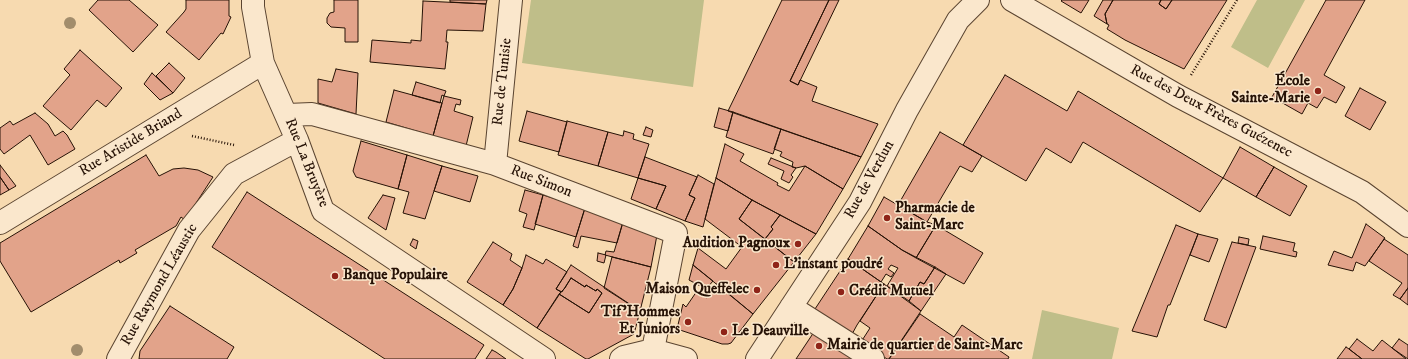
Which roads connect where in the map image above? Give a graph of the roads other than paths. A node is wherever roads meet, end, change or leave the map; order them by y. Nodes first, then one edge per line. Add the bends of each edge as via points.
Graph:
1 (253, 0) edge
2 (512, 0) edge
3 (978, 0) edge
4 (1012, 0) edge
5 (263, 63) junction
6 (287, 115) junction
7 (297, 140) junction
8 (495, 164) junction
9 (0, 223) edge
10 (1408, 226) edge
11 (791, 307) junction
12 (653, 350) junction
13 (118, 359) edge
14 (544, 359) edge
15 (620, 359) edge
16 (686, 359) edge
17 (757, 359) edge
18 (873, 359) edge

1 - 5 street, Rue La Bruyère
2 - 8 street, Rue de Tunisie
3 - 11 street, Rue de Verdun via 958,20 907,110 860,202
4 - 10 street, Rue des Deux Frères Guézenec via 1178,96 1362,192
5 - 6 street, Rue La Bruyère
5 - 9 street, Rue Aristide Briand
6 - 7 street, Rue La Bruyère
6 - 8 street, Rue Simon via 312,114
7 - 13 street, Rue Raymond Léaustic via 234,174 189,230
7 - 14 street, Rue La Bruyère via 323,211
8 - 12 street, Rue Simon via 676,233
11 - 17 street, Rue de Verdun
11 - 18 street
12 - 15 street
12 - 16 street

